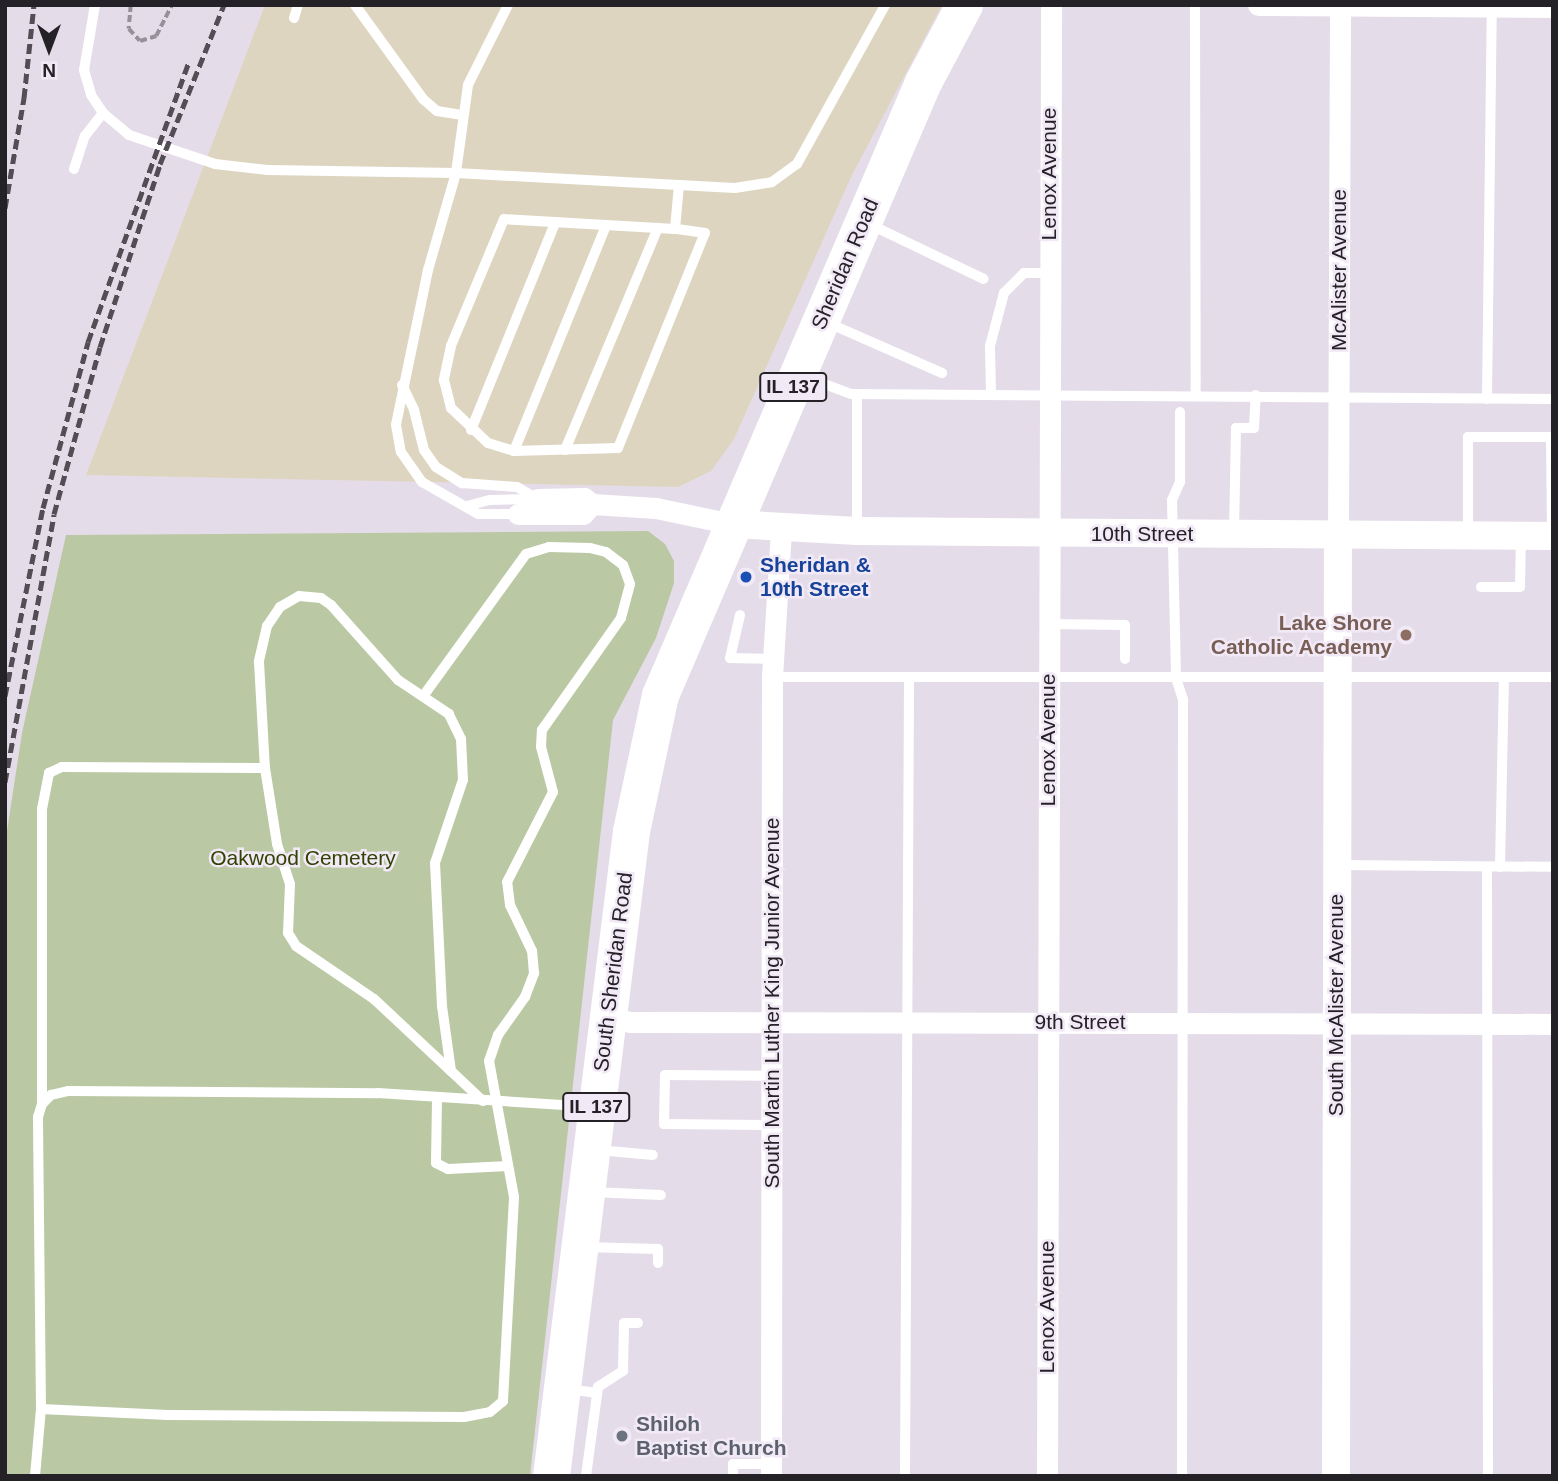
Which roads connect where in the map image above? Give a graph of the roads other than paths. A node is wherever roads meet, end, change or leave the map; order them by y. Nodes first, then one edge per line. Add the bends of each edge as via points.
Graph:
1 (95, 5) edge
2 (298, 5) edge
3 (355, 5) edge
4 (508, 5) edge
5 (885, 5) edge
6 (964, 5) edge
7 (1051, 5) edge
8 (1195, 5) edge
9 (1258, 5) edge
10 (1340, 6) edge
11 (1492, 6) edge
12 (1553, 7) edge
13 (293, 18) dead end
14 (103, 113) junction
15 (463, 115) junction
16 (74, 169) dead end
17 (456, 173) junction
18 (679, 185) junction
19 (863, 221) junction
20 (555, 223) junction
21 (606, 225) junction
22 (658, 228) junction
23 (675, 229) junction
24 (1048, 273) junction
25 (984, 279) dead end
26 (821, 320) junction
27 (942, 373) dead end
28 (798, 375) junction
29 (402, 385) junction
30 (857, 394) junction
31 (991, 394) junction
32 (1048, 394) junction
33 (1196, 394) junction
34 (1256, 395) junction
35 (1338, 396) junction
36 (1488, 399) junction
37 (1553, 399) edge
38 (1180, 412) dead end
39 (471, 430) junction
40 (565, 450) junction
41 (514, 452) junction
42 (538, 499) junction
43 (592, 504) junction
44 (467, 506) junction
45 (518, 514) joint
46 (732, 524) junction
47 (781, 530) junction
48 (857, 531) junction
49 (1048, 534) junction
50 (1174, 534) junction
51 (1234, 534) junction
52 (1338, 535) junction
53 (1468, 536) junction
54 (1521, 536) junction
55 (1552, 536) edge
56 (1481, 587) dead end
57 (740, 615) dead end
58 (1048, 624) junction
59 (1125, 659) dead end
60 (773, 668) junction
61 (1048, 675) junction
62 (1337, 675) junction
63 (1504, 677) junction
64 (1553, 677) edge
65 (909, 678) junction
66 (1176, 678) junction
67 (424, 695) junction
68 (265, 768) junction
69 (1336, 865) junction
70 (1488, 867) junction
71 (1500, 867) junction
72 (1553, 867) edge
73 (607, 1017) junction
74 (1183, 1021) junction
75 (772, 1022) junction
76 (909, 1022) junction
77 (1046, 1022) junction
78 (1336, 1023) junction
79 (1486, 1024) junction
80 (1553, 1024) edge
81 (451, 1071) junction
82 (772, 1076) junction
83 (437, 1099) junction
84 (483, 1101) junction
85 (496, 1102) junction
86 (42, 1104) junction
87 (596, 1108) junction
88 (772, 1125) junction
89 (592, 1149) junction
90 (653, 1155) dead end
91 (508, 1166) junction
92 (586, 1191) junction
93 (661, 1195) dead end
94 (579, 1247) junction
95 (658, 1263) dead end
96 (638, 1323) dead end
97 (561, 1388) junction
98 (597, 1393) junction
99 (41, 1409) junction
100 (771, 1470) edge
101 (34, 1476) edge
102 (551, 1476) edge
103 (586, 1476) edge
104 (733, 1476) edge
105 (905, 1476) edge
106 (1046, 1476) edge
107 (1182, 1476) edge
108 (1336, 1476) edge
109 (1488, 1476) edge

1 - 14 lane via 84,71 91,95
2 - 13 lane
3 - 15 lane via 423,99 437,111
4 - 15 lane via 468,85
5 - 18 lane via 797,164 772,182 757,185
6 - 19 highway, Sheridan Road / IL 137 via 923,82
7 - 24 street, Lenox Avenue
8 - 33 lane
9 - 10 street
10 - 11 street
10 - 35 street, McAlister Avenue
11 - 12 street
11 - 36 lane
14 - 16 lane via 85,136
14 - 17 lane via 129,135 215,164 268,170
15 - 17 lane
17 - 18 lane
17 - 29 lane
18 - 23 lane
19 - 25 lane
19 - 26 highway, Sheridan Road / IL 137
20 - 21 lane
20 - 39 lane
20 - 39 lane via 504,219 450,346 444,380 450,408
21 - 22 lane
21 - 41 lane
22 - 23 lane
22 - 40 lane
23 - 40 lane via 705,233 618,448
24 - 31 lane via 1024,273 1004,293 990,346
24 - 32 street, Lenox Avenue
26 - 27 lane
26 - 28 highway, Sheridan Road / IL 137
28 - 30 lane
28 - 46 highway, Sheridan Road / IL 137
29 - 42 lane via 424,450 436,467 462,483 517,487
29 - 44 lane via 396,425 408,467 439,495
30 - 31 lane
30 - 48 lane
31 - 32 lane
32 - 33 lane
32 - 49 street, Lenox Avenue
33 - 34 lane
34 - 35 lane
34 - 51 lane via 1254,428 1236,428
35 - 36 lane
35 - 52 street, McAlister Avenue
36 - 37 lane
38 - 50 lane via 1180,482 1172,500
39 - 41 lane via 488,443
40 - 41 lane
42 - 43 street via 583,498
42 - 44 lane via 490,500
43 - 45 street via 583,514
43 - 46 street via 656,508
44 - 45 lane via 478,514
46 - 47 street, 10th Street
46 - 73 highway, South Sheridan Road / IL 137 via 657,706 631,831
47 - 48 street, 10th Street
47 - 60 street, South Martin Luther King Junior Avenue
48 - 49 street, 10th Street
49 - 50 street, 10th Street
49 - 58 street, Lenox Avenue
50 - 51 street, 10th Street
50 - 66 lane
51 - 52 street, 10th Street
52 - 53 street, 10th Street
52 - 62 street, South McAlister Avenue
53 - 54 street, 10th Street
53 - 55 lane via 1468,437 1551,437
54 - 55 street, 10th Street
54 - 56 lane via 1520,587
57 - 60 lane via 730,658
58 - 59 lane via 1125,625
58 - 61 street, Lenox Avenue
60 - 65 lane
60 - 75 street, South Martin Luther King Junior Avenue
61 - 65 lane
61 - 66 lane
61 - 77 street, Lenox Avenue
62 - 63 lane
62 - 66 lane
62 - 69 street, South McAlister Avenue
63 - 64 lane
63 - 71 lane
65 - 76 lane
66 - 74 lane via 1183,699
67 - 68 lane via 382,664 331,605 310,595 289,600 267,626 259,662
67 - 81 lane via 449,715 464,758 463,780 435,863 442,1006
67 - 85 lane via 526,554 549,547 590,548 606,552 623,565 630,584 621,618 549,719 540,739 553,792 507,882 510,905 532,951 534,973 525,997 491,1051 489,1075
68 - 81 lane via 277,844 290,884 287,922 291,940 374,999
68 - 86 lane via 62,767 49,773 42,809
69 - 70 lane
69 - 78 street, South McAlister Avenue
70 - 71 lane
70 - 79 lane
71 - 72 lane
73 - 75 street, 9th Street via 630,1022
73 - 87 highway, South Sheridan Road / IL 137
74 - 77 street, 9th Street
74 - 78 street, 9th Street
74 - 107 lane
75 - 76 street, 9th Street
75 - 82 street, South Martin Luther King Junior Avenue
76 - 77 street, 9th Street
76 - 105 lane
77 - 106 street, Lenox Avenue
78 - 79 street, 9th Street
78 - 108 street, South McAlister Avenue
79 - 80 street, 9th Street
79 - 109 lane
81 - 84 lane
82 - 88 street, South Martin Luther King Junior Avenue
82 - 88 lane via 665,1075 664,1124
83 - 84 lane
83 - 86 lane via 378,1093 69,1091 51,1095
83 - 91 lane via 436,1163 447,1169
84 - 85 lane
85 - 87 lane
85 - 91 lane
86 - 99 lane via 38,1118
87 - 89 highway, South Sheridan Road / IL 137
88 - 100 street, South Martin Luther King Junior Avenue
89 - 90 lane
89 - 92 highway, South Sheridan Road / IL 137
91 - 99 lane via 515,1210 505,1393 490,1412 464,1417 256,1416
92 - 93 lane
92 - 94 highway, South Sheridan Road / IL 137
94 - 95 lane via 658,1249
94 - 97 highway, South Sheridan Road / IL 137
96 - 98 lane via 624,1323 623,1371 598,1387
97 - 98 lane
97 - 102 highway, South Sheridan Road / IL 137
98 - 103 lane
99 - 101 lane
100 - 104 lane via 733,1464

